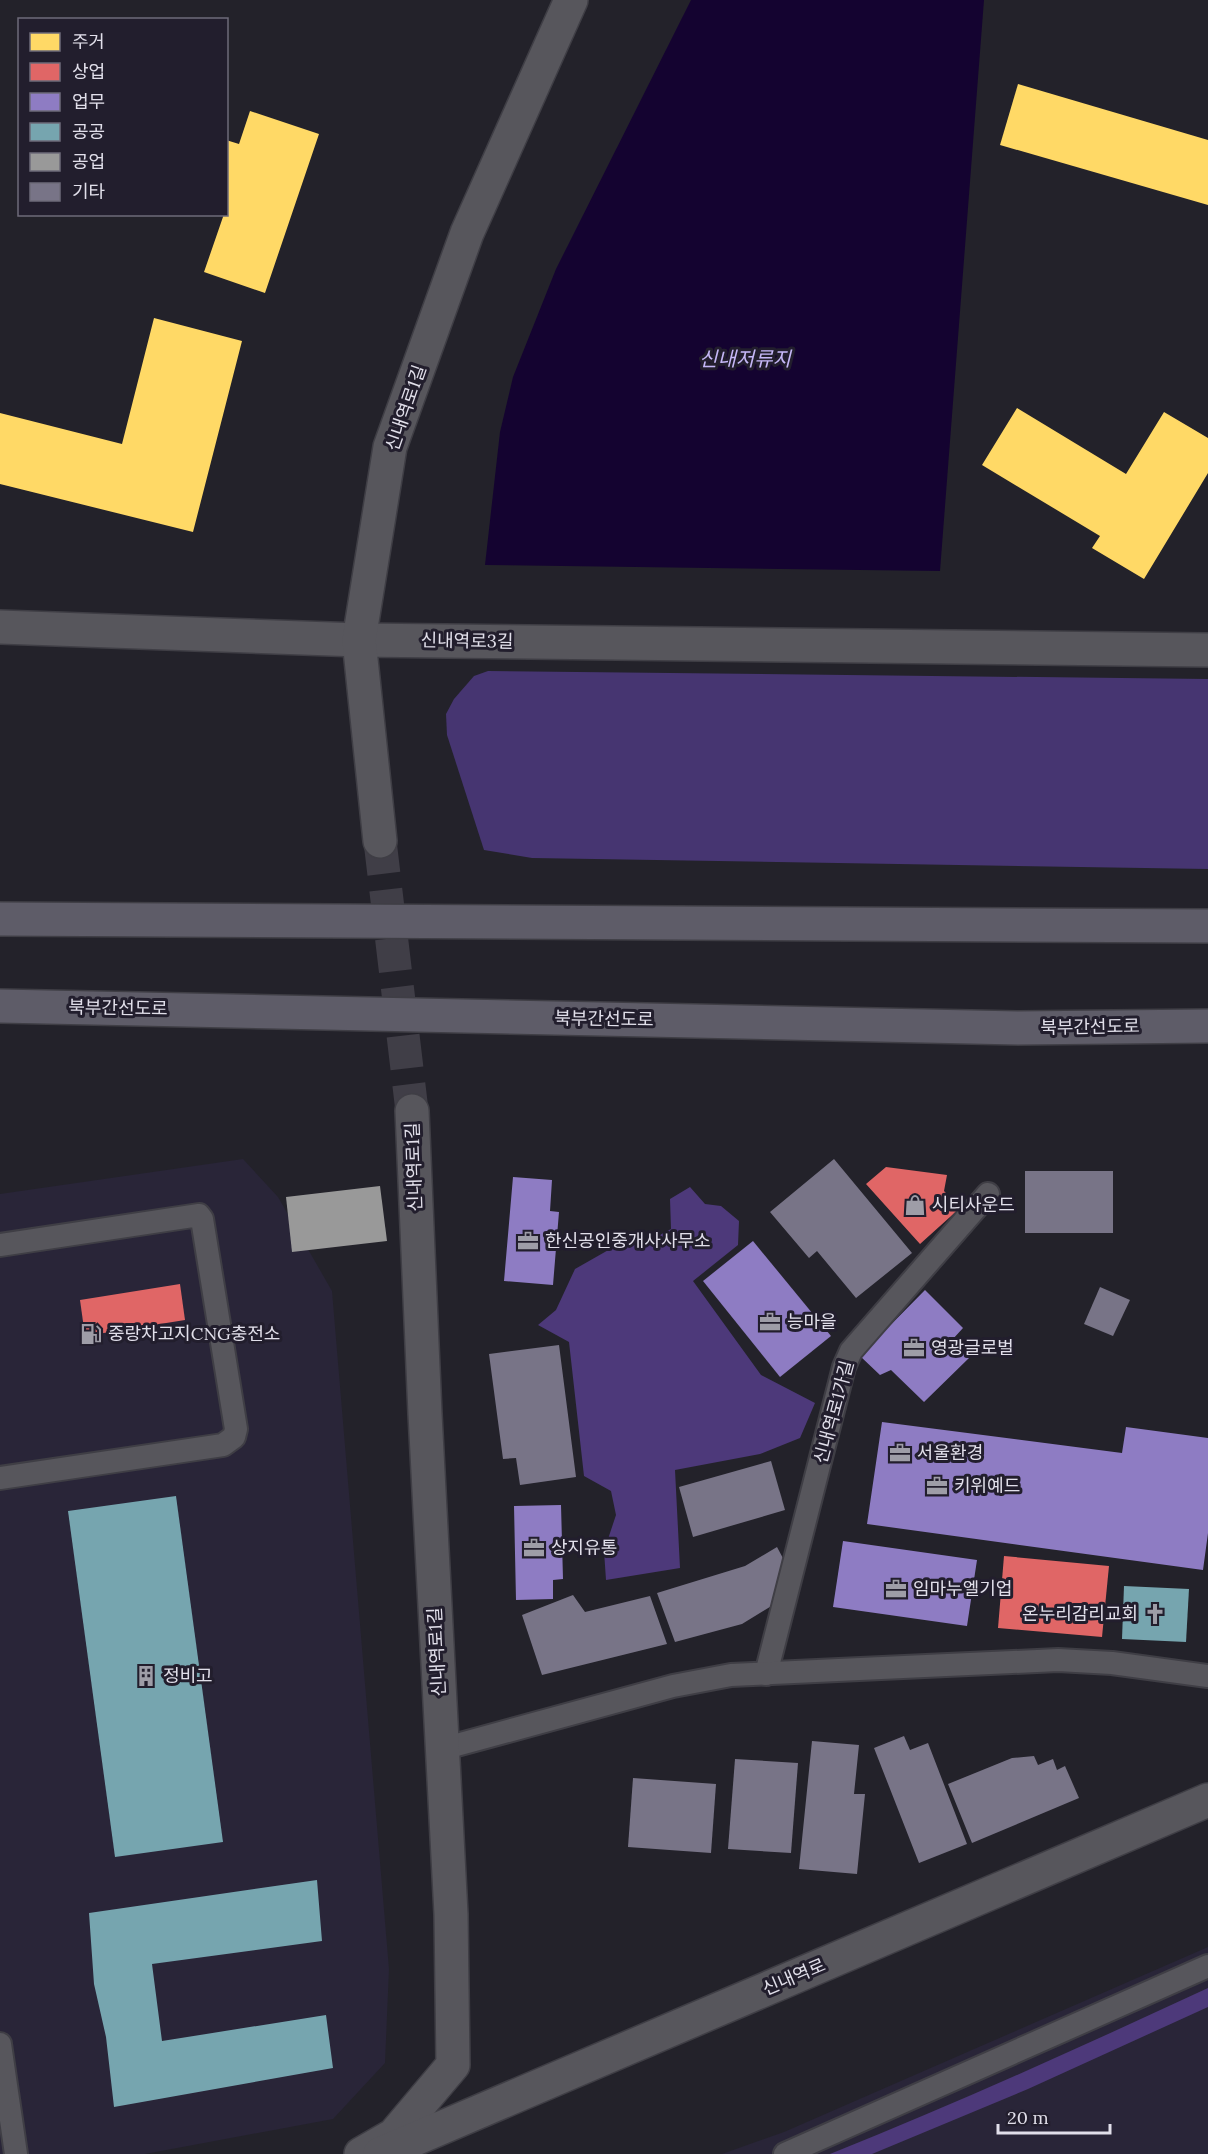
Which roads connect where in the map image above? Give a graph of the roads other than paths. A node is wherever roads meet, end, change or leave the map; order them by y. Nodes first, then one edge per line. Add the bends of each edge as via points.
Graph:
1 (571, 0) edge
2 (0, 627) edge
3 (358, 640) junction
4 (1208, 650) edge
5 (380, 842) tunnel mouth
6 (0, 919) edge
7 (1208, 926) edge
8 (0, 1005) edge
9 (1208, 1026) edge
10 (412, 1111) tunnel mouth
11 (988, 1194) dead end
12 (0, 1245) edge
13 (0, 1478) edge
14 (766, 1674) junction
15 (1208, 1676) edge
16 (442, 1749) junction
17 (1208, 1800) edge
18 (1208, 1966) edge
19 (0, 2044) edge
20 (15, 2154) edge
21 (361, 2154) edge
22 (380, 2154) edge
23 (785, 2154) edge

1 - 3 street, 신내역로1길 via 467,233 390,447
2 - 3 street, 신내역로3길
3 - 4 street, 신내역로3길
3 - 5 street, 신내역로1길
6 - 7 highway
8 - 9 highway, 북부간선도로 via 1006,1028
10 - 16 street, 신내역로1길
11 - 14 lane, 신내역로1가길 via 851,1351
12 - 13 lane via 199,1215 236,1429 234,1437 223,1445
14 - 15 lane via 1058,1660
14 - 16 lane via 731,1675 673,1686
16 - 21 street, 신내역로1길 via 451,1914 453,2065 394,2135
17 - 22 street, 신내역로
18 - 23 lane
19 - 20 lane

